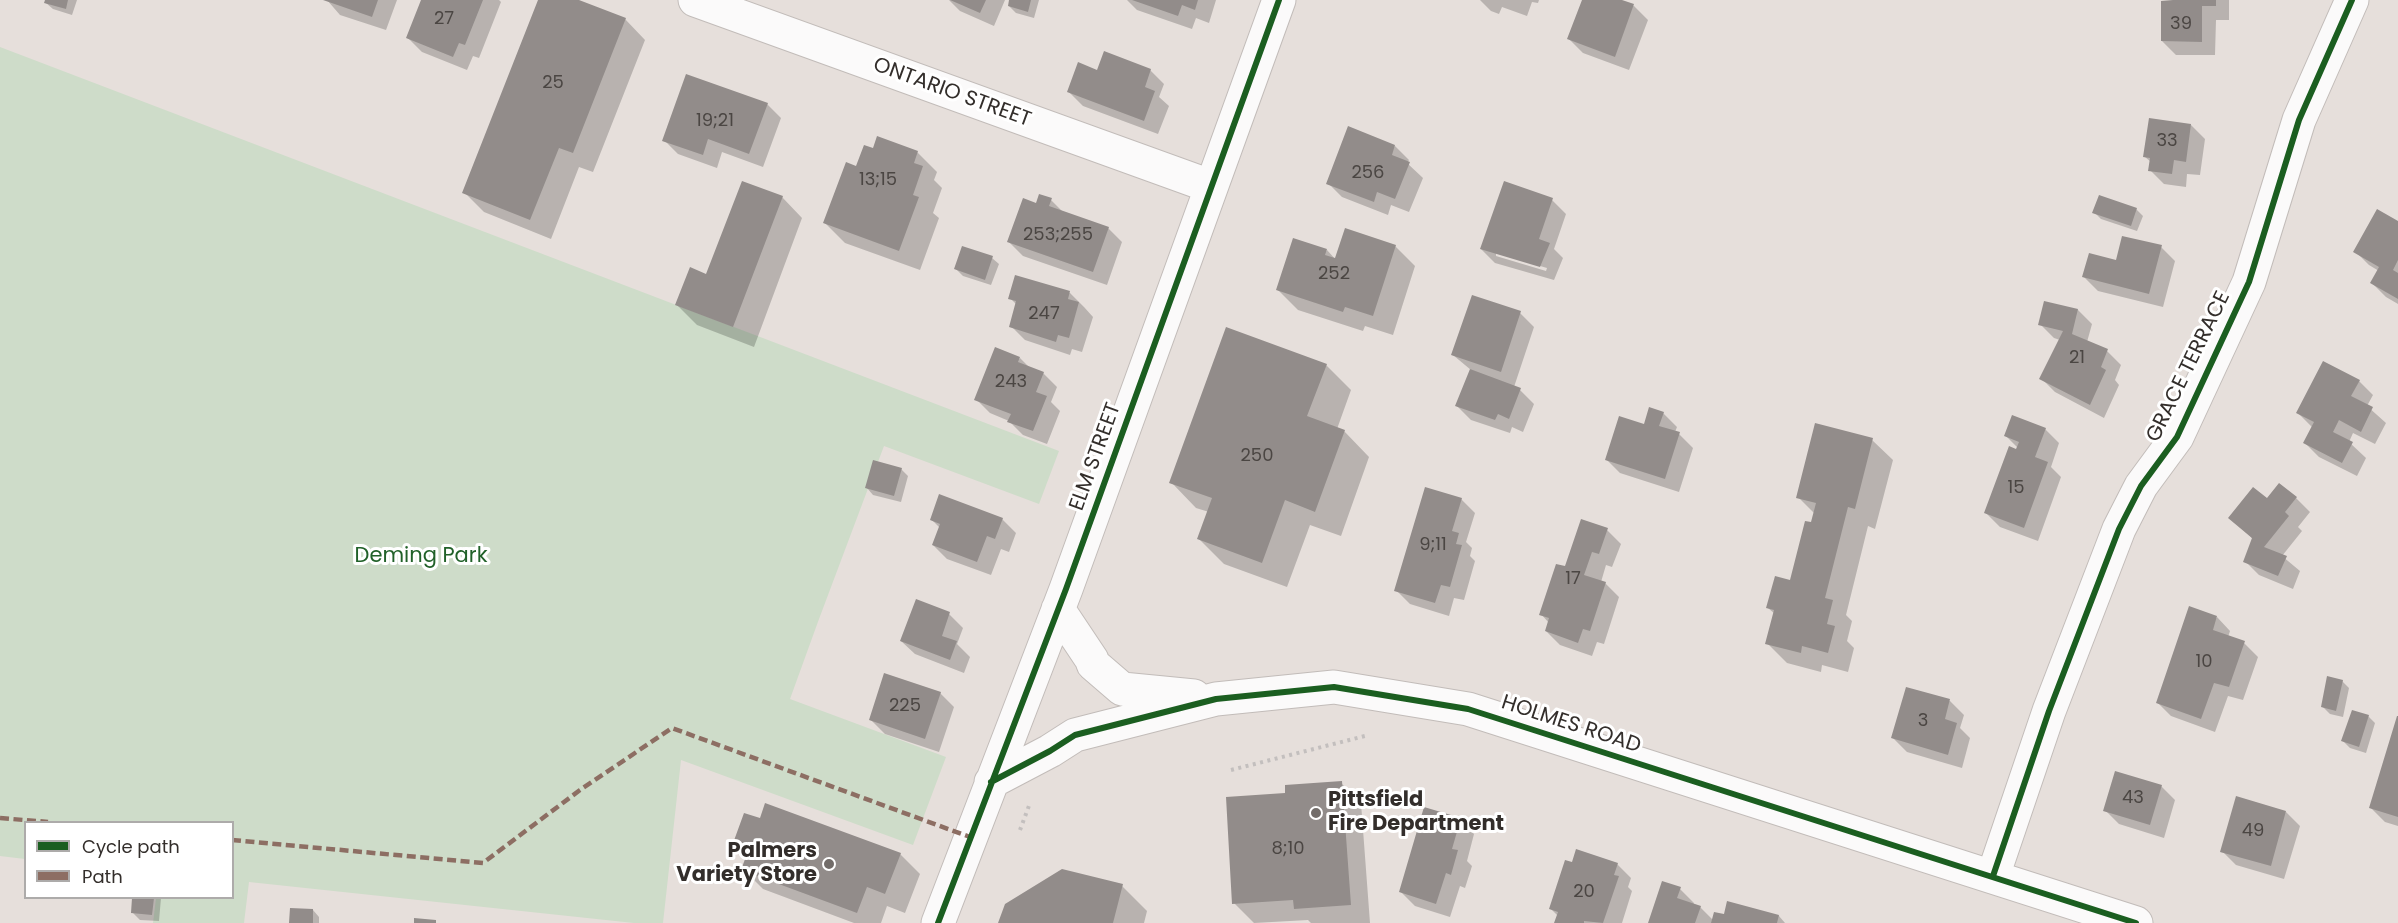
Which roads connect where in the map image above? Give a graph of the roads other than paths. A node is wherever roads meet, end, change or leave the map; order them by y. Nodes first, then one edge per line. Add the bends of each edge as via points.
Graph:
1 (695, 0) edge
2 (1279, 0) edge
3 (2352, 0) edge
4 (1210, 186) junction
5 (1058, 609) junction
6 (1216, 699) junction
7 (991, 782) junction
8 (1993, 876) junction
9 (938, 923) edge
10 (2136, 923) edge

1 - 4 street, ONTARIO STREET
2 - 4 street, ELM STREET
3 - 8 street, GRACE TERRACE via 2299,120 2249,282 2177,437 2141,486 2119,529 2049,711
4 - 5 street, ELM STREET
5 - 6 street, HOLMES ROAD via 1093,664 1122,689
5 - 7 street, ELM STREET
6 - 7 street, HOLMES ROAD via 1075,735
6 - 8 street, HOLMES ROAD via 1334,687 1468,710
7 - 9 street, ELM STREET
8 - 10 street, HOLMES ROAD

